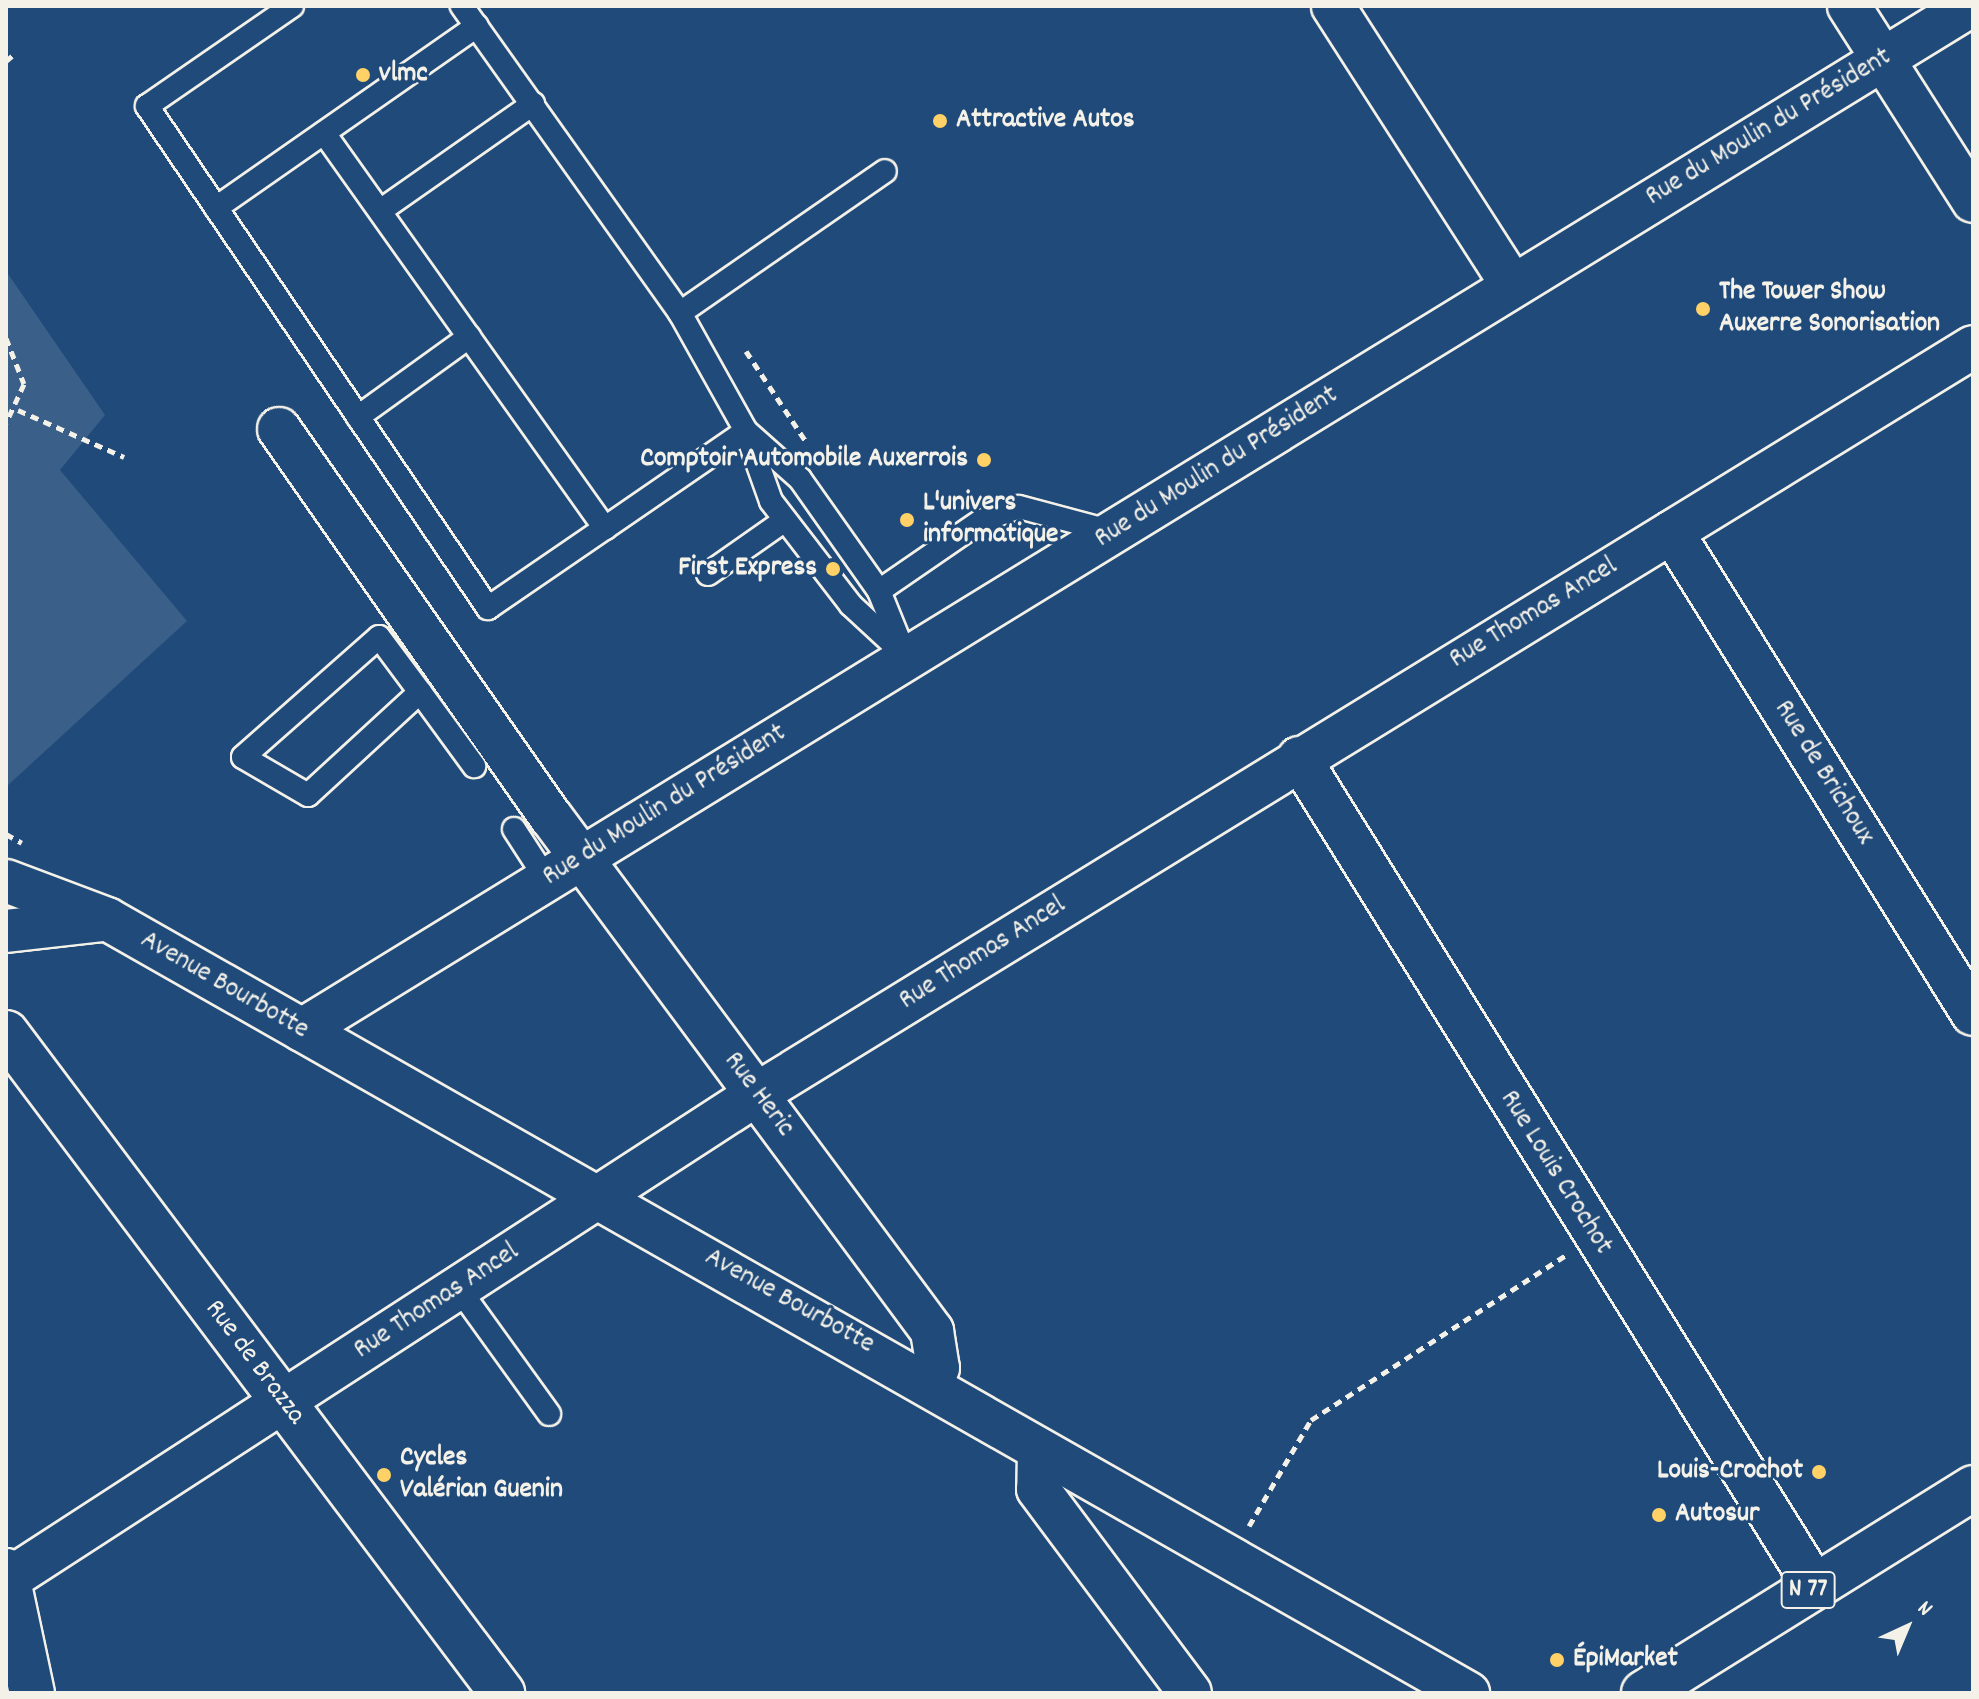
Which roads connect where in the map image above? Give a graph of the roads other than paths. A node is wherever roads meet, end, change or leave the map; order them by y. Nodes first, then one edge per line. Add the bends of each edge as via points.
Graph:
1 (292, 6) edge
2 (462, 6) edge
3 (1333, 6) edge
4 (1849, 6) edge
5 (1970, 6) edge
6 (477, 26) junction
7 (1883, 58) junction
8 (533, 104) junction
9 (324, 133) junction
10 (885, 171) dead end
11 (1973, 201) edge
12 (216, 208) junction
13 (380, 211) junction
14 (1512, 285) junction
15 (680, 313) junction
16 (469, 337) junction
17 (1973, 347) edge
18 (358, 417) junction
19 (279, 429) dead end
20 (746, 431) junction
21 (785, 520) junction
22 (605, 528) junction
23 (1114, 532) junction
24 (1672, 532) junction
25 (708, 574) dead end
26 (879, 591) junction
27 (905, 655) junction
28 (420, 692) junction
29 (1299, 758) junction
30 (474, 766) dead end
31 (564, 870) junction
32 (6, 881) edge
33 (107, 919) junction
34 (6, 931) edge
35 (1973, 1014) edge
36 (302, 1030) junction
37 (6, 1033) edge
38 (757, 1094) junction
39 (601, 1196) junction
40 (459, 1289) junction
41 (931, 1383) junction
42 (282, 1400) junction
43 (549, 1414) dead end
44 (1039, 1450) junction
45 (1973, 1488) edge
46 (7, 1578) edge
47 (1815, 1586) junction
48 (32, 1693) edge
49 (502, 1693) edge
50 (1190, 1693) edge
51 (1468, 1693) edge
52 (1644, 1693) edge

1 - 12 lane via 147,106
2 - 6 lane
3 - 14 street
4 - 7 street
5 - 7 street, Rue du Moulin du Président
6 - 8 lane
6 - 9 lane
7 - 11 street
7 - 14 street, Rue du Moulin du Président
8 - 13 lane
8 - 15 lane
9 - 12 lane
9 - 13 lane
10 - 15 lane
12 - 18 lane
13 - 16 lane
14 - 23 street, Rue du Moulin du Président
15 - 20 lane
16 - 18 lane
16 - 22 lane
17 - 24 street, Rue Thomas Ancel
18 - 22 lane via 488,608
19 - 31 street, Rue Heric
20 - 21 lane
20 - 22 lane
20 - 26 lane via 800,479
21 - 25 lane
21 - 27 lane via 851,605
23 - 26 lane via 1019,507 981,521
23 - 27 street, Rue du Moulin du Président
24 - 29 street, Rue Thomas Ancel
24 - 35 street, Rue de Brichoux
26 - 27 lane
27 - 31 street, Rue du Moulin du Président
28 - 28 lane via 379,637 243,757 308,795
28 - 30 lane
29 - 38 street, Rue Thomas Ancel
29 - 47 street, Rue Louis Crochot
31 - 36 street, Rue du Moulin du Président
31 - 38 street, Rue Heric
32 - 33 street, Avenue Bourbotte
33 - 34 street, Avenue Bourbotte
33 - 36 street, Avenue Bourbotte
36 - 39 street, Avenue Bourbotte
37 - 42 main road, Rue de Brazza
38 - 39 street, Rue Thomas Ancel
38 - 41 street, Rue Heric via 932,1331 938,1368
39 - 40 street, Rue Thomas Ancel
39 - 41 street, Avenue Bourbotte
40 - 42 street, Rue Thomas Ancel
40 - 43 lane
41 - 44 street, Avenue Bourbotte
42 - 46 street, Rue Thomas Ancel
42 - 49 main road, Rue de Brazza
44 - 50 street via 1038,1489
44 - 51 street, Avenue Bourbotte
45 - 47 main road, N 77
46 - 48 main road
47 - 52 main road, N 77

